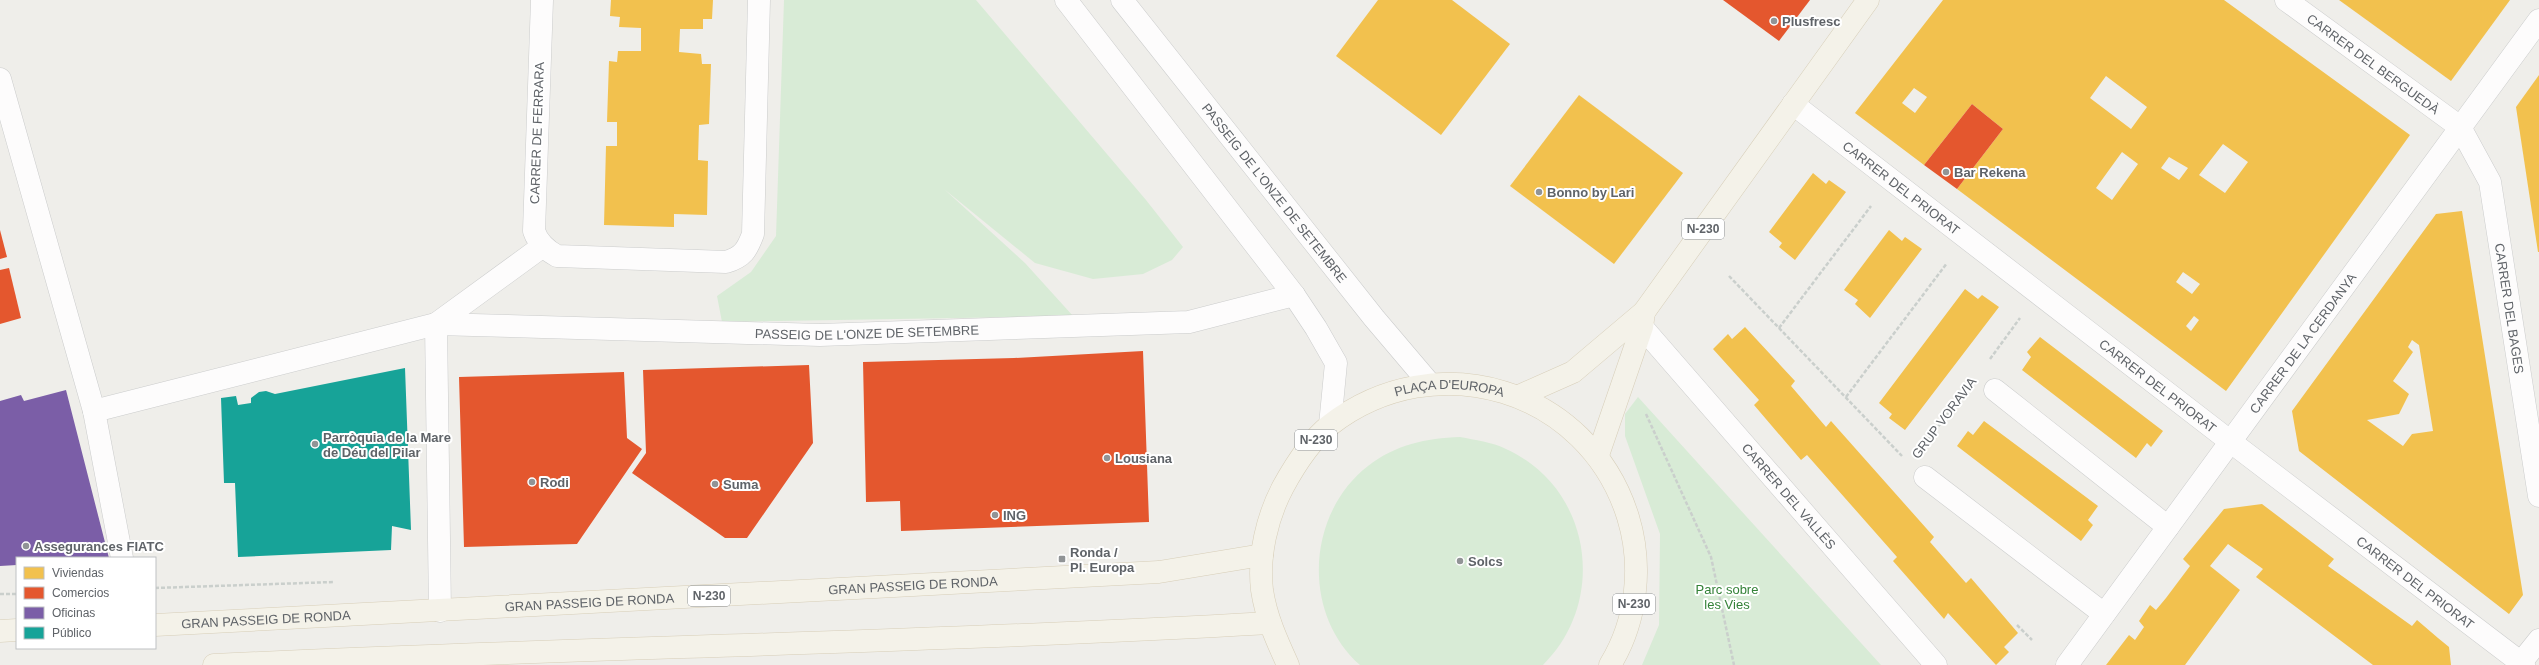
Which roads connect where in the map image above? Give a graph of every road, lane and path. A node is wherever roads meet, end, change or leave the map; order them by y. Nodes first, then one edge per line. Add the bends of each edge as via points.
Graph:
1 (542, 0) edge
2 (759, 0) edge
3 (1066, 0) edge
4 (1122, 0) edge
5 (1868, 0) edge
6 (2286, 0) edge
7 (2539, 20) edge
8 (0, 78) edge
9 (1793, 104) junction
10 (2460, 127) junction
11 (1871, 206) dead end
12 (550, 251) junction
13 (1947, 263) dead end
14 (1729, 276) dead end
15 (1294, 295) junction
16 (2021, 318) dead end
17 (1643, 320) junction
18 (436, 324) junction
19 (1779, 328) junction
20 (1988, 360) dead end
21 (2530, 382) edge
22 (1430, 384) junction
23 (1995, 390) dead end
24 (1966, 391) dead end
25 (1519, 396) junction
26 (1846, 397) junction
27 (1646, 408) dead end
28 (94, 411) junction
29 (1330, 425) junction
30 (2231, 442) junction
31 (1919, 452) dead end
32 (1598, 455) junction
33 (1904, 458) dead end
34 (1925, 477) dead end
35 (2539, 496) edge
36 (2168, 527) junction
37 (1262, 555) junction
38 (122, 557) edge
39 (0, 594) edge
40 (16, 594) edge
41 (440, 611) junction
42 (2104, 614) junction
43 (1270, 624) junction
44 (156, 625) edge
45 (2017, 625) dead end
46 (16, 630) edge
47 (0, 631) edge
48 (2032, 640) dead end
49 (2539, 640) edge
50 (377, 661) edge
51 (2521, 664) edge
52 (214, 665) edge
53 (1288, 665) edge
54 (1610, 665) edge
55 (1734, 665) edge
56 (1936, 665) edge
57 (2067, 665) edge

1 - 12 street, CARRER DE FERRARA via 534,231
2 - 12 street via 753,234 745,253 726,262
3 - 15 street
4 - 22 street, PASSEIG DE L'ONZE DE SETEMBRE via 1374,318
5 - 9 main road, N-230
6 - 10 street, CARRER DEL BERGUEDÀ
7 - 10 street, CARRER DE LA CERDANYA
8 - 28 street
9 - 17 main road, N-230
9 - 30 street, CARRER DEL PRIORAT
10 - 21 street, CARRER DEL BAGES via 2490,182
10 - 30 street, CARRER DE LA CERDANYA
11 - 19 path
12 - 18 street
13 - 26 path
14 - 19 path, GRUP VORAVIA
15 - 18 street, PASSEIG DE L'ONZE DE SETEMBRE via 1189,322 820,335
15 - 29 street via 1336,363
16 - 20 path
17 - 25 main road, N-230 via 1573,372
17 - 32 main road, N-230
17 - 56 street, CARRER DEL VALLÈS
18 - 28 street
18 - 41 street
19 - 26 path, GRUP VORAVIA
21 - 35 street, CARRER DEL BAGES
22 - 25 main road, PLAÇA D'EUROPA / N-230 via 1475,385
22 - 29 main road, PLAÇA D'EUROPA / N-230 via 1377,397
23 - 36 street, GRUP VORAVIA
24 - 31 path, GRUP VORAVIA
25 - 32 main road, PLAÇA D'EUROPA / N-230 via 1562,420
26 - 33 path, GRUP VORAVIA
27 - 55 path via 1646,415 1712,557
28 - 38 street
29 - 37 main road, PLAÇA D'EUROPA / N-230 via 1296,462 1273,506
30 - 36 street, CARRER DE LA CERDANYA
30 - 51 street, CARRER DEL PRIORAT
32 - 54 main road, PLAÇA D'EUROPA / N-230 via 1621,495 1635,539 1636,594 1622,646
34 - 42 street, GRUP VORAVIA
36 - 42 street, CARRER DE LA CERDANYA
37 - 41 main road, GRAN PASSEIG DE RONDA / N-230 via 1159,572
37 - 43 main road, PLAÇA D'EUROPA / N-230 via 1262,590
39 - 40 path
41 - 44 main road, GRAN PASSEIG DE RONDA / N-230
42 - 57 street, CARRER DE LA CERDANYA
43 - 50 main road via 1105,633
43 - 53 main road, PLAÇA D'EUROPA / N-230
45 - 48 path
46 - 47 main road
49 - 51 street
50 - 52 main road

